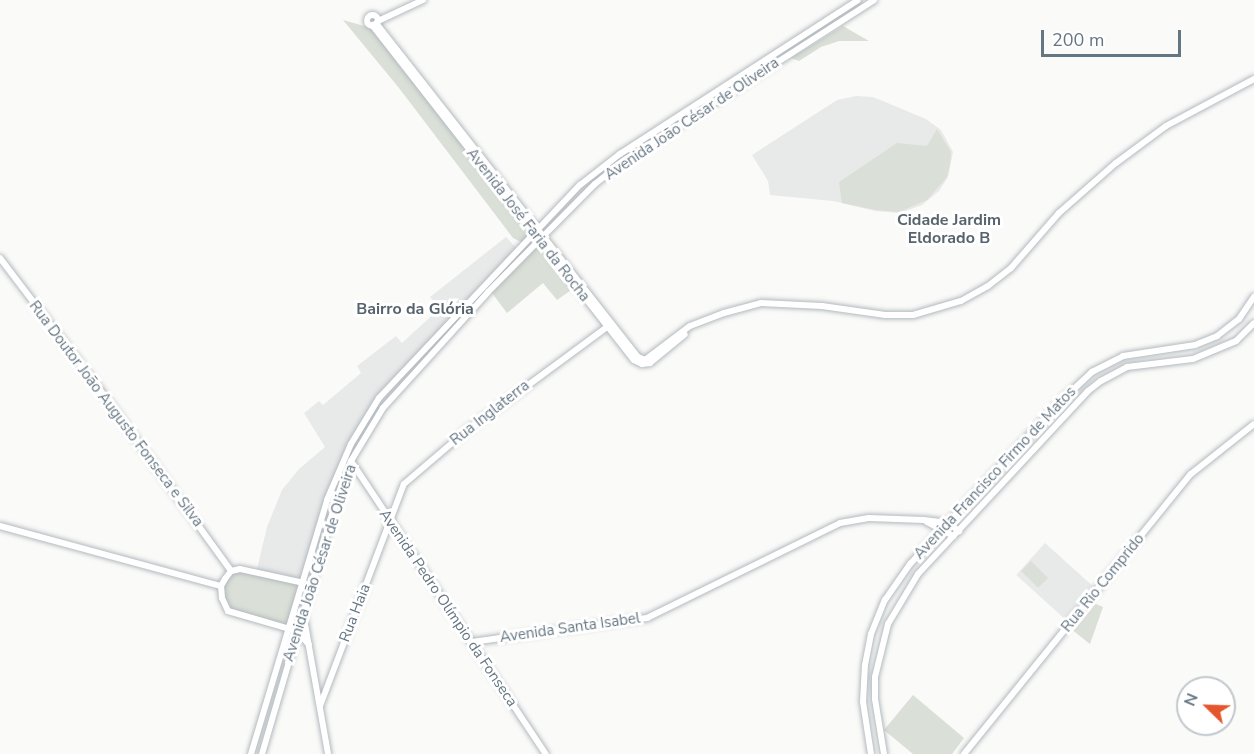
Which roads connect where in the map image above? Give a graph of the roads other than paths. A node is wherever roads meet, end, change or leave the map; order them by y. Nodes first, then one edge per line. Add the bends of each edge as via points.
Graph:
1 (423, 0) edge
2 (858, 0) edge
3 (874, 0) edge
4 (1254, 79) edge
5 (536, 230) junction
6 (541, 237) junction
7 (0, 258) edge
8 (1254, 297) edge
9 (1254, 323) edge
10 (610, 325) junction
11 (1049, 415) junction
12 (1254, 424) edge
13 (1043, 441) junction
14 (351, 460) junction
15 (389, 520) junction
16 (924, 520) junction
17 (948, 523) junction
18 (0, 526) edge
19 (941, 530) junction
20 (959, 531) junction
21 (954, 536) junction
22 (231, 571) junction
23 (312, 581) junction
24 (302, 583) junction
25 (221, 586) junction
26 (302, 613) junction
27 (289, 627) junction
28 (297, 631) junction
29 (471, 642) junction
30 (309, 645) junction
31 (320, 706) junction
32 (868, 746) junction
33 (329, 753) edge
34 (883, 753) edge
35 (251, 754) edge
36 (262, 754) edge
37 (546, 754) edge
38 (871, 754) edge
39 (964, 754) edge

1 - 5 street, Avenida José Faria da Rocha via 375,21
2 - 5 street, Avenida João César de Oliveira via 620,154 580,185
3 - 6 street, Avenida João César de Oliveira via 625,160
4 - 10 street, Avenida José Faria da Rocha via 1166,126 1116,163 1059,213 1011,268 961,301 913,315 761,303 700,323 646,364 634,360
5 - 6 street, Avenida José Faria da Rocha
5 - 24 street, Avenida João César de Oliveira via 379,398 365,418 327,500
6 - 10 street, Avenida José Faria da Rocha
6 - 14 street, Avenida João César de Oliveira via 383,408
7 - 22 street, Rua Doutor João Augusto Fonseca e Silva via 99,387
8 - 11 street, Avenida Francisco Firmo de Matos via 1239,319 1218,336 1195,345 1140,352 1107,363 1078,384
9 - 13 street, Avenida Francisco Firmo de Matos via 1236,340 1193,359 1142,364 1113,374 1088,391
10 - 15 street, Rua Inglaterra via 547,369 410,478 400,491
11 - 13 street via 1036,434
11 - 17 street, Avenida Francisco Firmo de Matos
12 - 39 street, Rua Rio Comprido via 1191,474
13 - 20 street, Avenida Francisco Firmo de Matos
14 - 15 street, Avenida Pedro Olímpio da Fonseca
14 - 23 street, Avenida João César de Oliveira
15 - 29 street, Avenida Pedro Olímpio da Fonseca
15 - 31 street, Rua Haia
16 - 17 street, Avenida Santa Isabel
16 - 19 street
16 - 29 street, Avenida Santa Isabel via 869,518 840,523 647,618
17 - 19 street, Avenida Francisco Firmo de Matos
17 - 20 street
18 - 25 street
19 - 21 street
19 - 32 street, Avenida Francisco Firmo de Matos via 885,600 871,634 863,702
20 - 21 street, Avenida Francisco Firmo de Matos
21 - 34 street, Avenida Francisco Firmo de Matos via 913,580 884,634 874,676
22 - 24 street via 250,571
22 - 25 street
23 - 24 street
23 - 26 street, Avenida João César de Oliveira
24 - 27 street, Avenida João César de Oliveira
25 - 27 street via 228,611
26 - 28 street, Avenida João César de Oliveira
26 - 30 street
27 - 28 street
27 - 35 street, Avenida João César de Oliveira
28 - 30 street
28 - 36 street, Avenida João César de Oliveira
29 - 37 street, Avenida Pedro Olímpio da Fonseca
30 - 31 street
31 - 33 street
32 - 34 street via 875,739
32 - 38 street, Avenida Francisco Firmo de Matos

